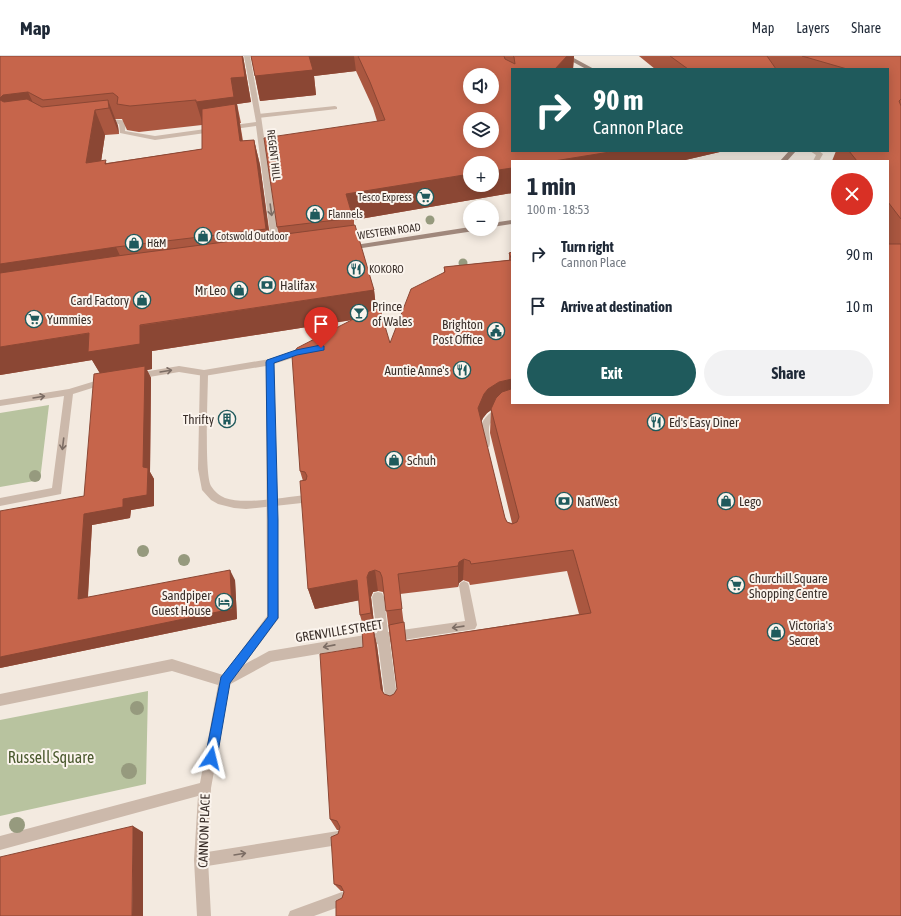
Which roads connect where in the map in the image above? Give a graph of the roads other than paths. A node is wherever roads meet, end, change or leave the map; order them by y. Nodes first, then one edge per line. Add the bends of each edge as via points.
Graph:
1 (247, 56) edge
2 (565, 56) edge
3 (589, 68) edge
4 (336, 108) dead end
5 (258, 116) junction
6 (100, 124) edge
7 (259, 124) junction
8 (792, 152) edge
9 (815, 152) edge
10 (784, 160) edge
11 (817, 160) edge
12 (511, 222) edge
13 (499, 224) edge
14 (463, 230) edge
15 (338, 250) edge
16 (278, 257) edge
17 (315, 349) edge
18 (270, 362) junction
19 (204, 373) junction
20 (128, 377) edge
21 (113, 380) edge
22 (69, 392) junction
23 (0, 403) edge
24 (510, 408) edge
25 (489, 456) edge
26 (307, 499) edge
27 (0, 502) edge
28 (464, 586) edge
29 (378, 597) edge
30 (225, 681) junction
31 (0, 700) edge
32 (392, 705) edge
33 (205, 788) junction
34 (338, 838) edge
35 (0, 843) edge
36 (201, 860) junction
37 (342, 899) edge
38 (204, 916) edge
39 (295, 916) edge

1 - 5 street, REGENT HILL
2 - 3 street
4 - 5 street
5 - 7 street, REGENT HILL
6 - 7 street via 123,122 122,132 155,138
7 -> 16 street, REGENT HILL
8 - 10 street
9 - 11 street via 820,154
12 - 13 street
14 - 15 street, WESTERN ROAD
17 - 18 street
18 - 19 street
18 - 30 street, CANNON PLACE via 273,618
20 -> 19 street via 179,369
19 - 26 street via 203,457 206,487 215,497 234,504
21 - 22 street via 98,382
23 -> 22 street
22 -> 27 street via 57,491
24 - 25 street via 495,413 486,420 483,433
28 -> 30 street, GRENVILLE STREET via 471,625 269,657
29 - 32 street
30 - 31 street via 172,665
30 - 33 street, CANNON PLACE
33 - 35 street
33 - 36 street, CANNON PLACE
36 -> 34 street
36 - 38 street, CANNON PLACE
37 - 39 street

